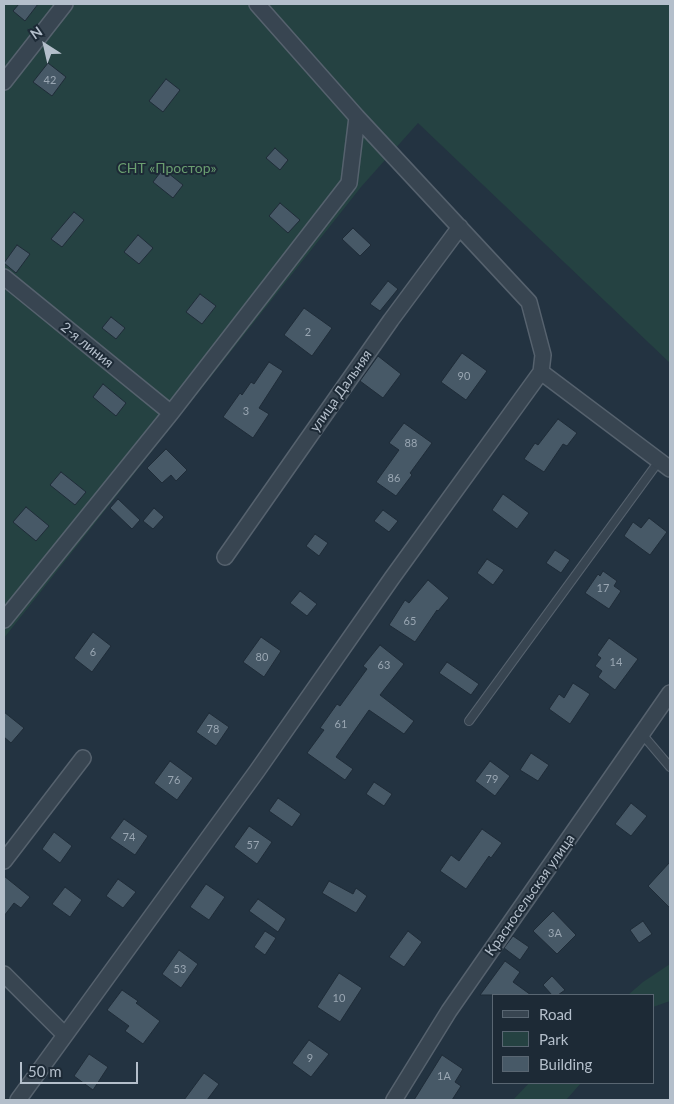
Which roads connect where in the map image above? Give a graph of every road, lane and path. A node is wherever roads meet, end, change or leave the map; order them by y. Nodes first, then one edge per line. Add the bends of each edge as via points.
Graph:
1 (65, 4) edge
2 (257, 4) edge
3 (4, 82) edge
4 (357, 117) junction
5 (460, 227) junction
6 (4, 277) edge
7 (541, 372) junction
8 (171, 413) junction
9 (665, 465) edge
10 (225, 557) dead end
11 (4, 620) edge
12 (670, 693) edge
13 (469, 721) dead end
14 (642, 734) junction
15 (83, 758) dead end
16 (670, 767) edge
17 (4, 861) edge
18 (4, 974) edge
19 (65, 1035) junction
20 (18, 1100) edge
21 (394, 1100) edge

1 - 3 street
2 - 4 street
4 - 5 street
4 - 8 street via 349,183
5 - 7 street via 529,302 543,355
5 - 10 street, улица Дальняя
6 - 8 street, 2-я линия
7 - 9 street
7 - 19 street
8 - 11 street
9 - 13 lane
12 - 14 street, Красносельская улица
14 - 16 lane
14 - 21 street, Красносельская улица via 450,1011
15 - 17 street
18 - 19 street
19 - 20 street

